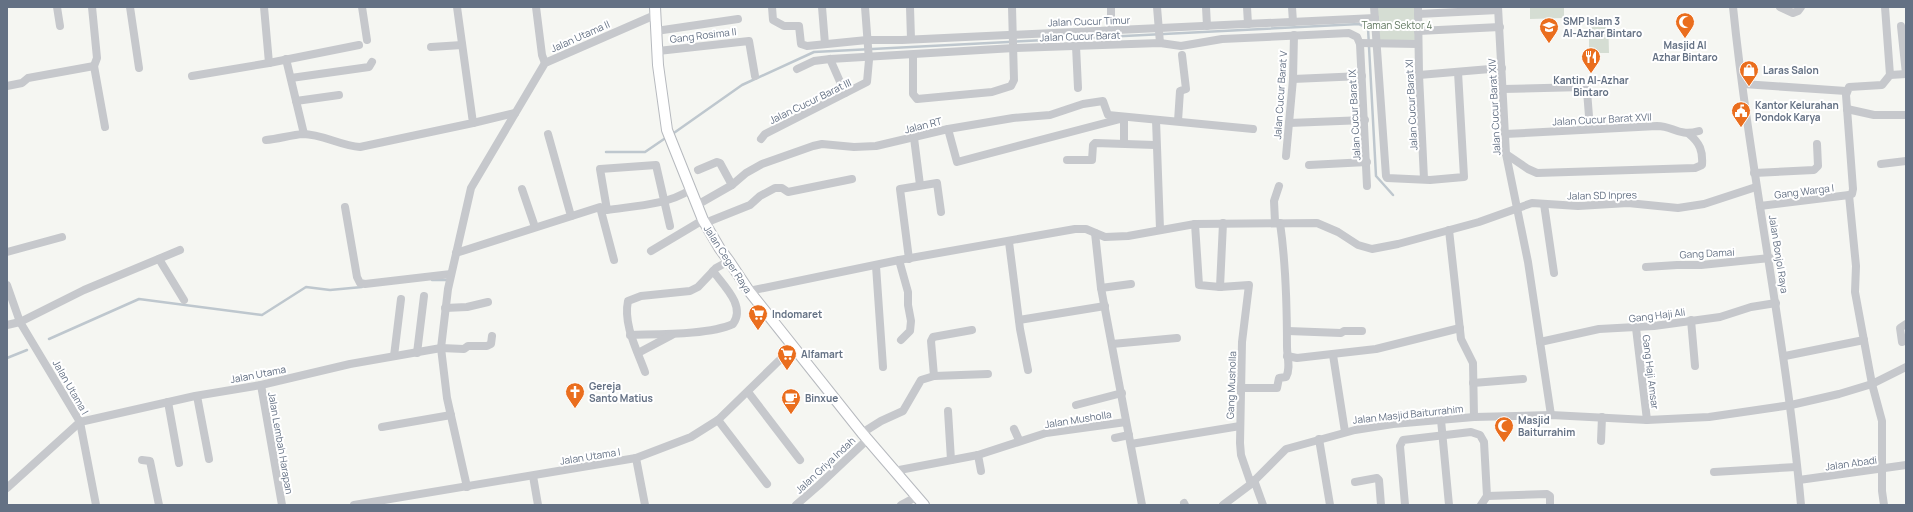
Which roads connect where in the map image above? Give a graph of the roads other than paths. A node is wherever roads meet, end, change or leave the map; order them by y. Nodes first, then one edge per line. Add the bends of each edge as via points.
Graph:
1 (58, 7) edge
2 (92, 7) edge
3 (130, 7) edge
4 (264, 7) edge
5 (362, 7) edge
6 (457, 7) edge
7 (536, 7) edge
8 (772, 7) edge
9 (822, 7) edge
10 (865, 7) edge
11 (910, 7) edge
12 (1012, 7) edge
13 (1112, 7) edge
14 (1157, 7) edge
15 (1206, 7) edge
16 (1247, 7) edge
17 (1292, 7) edge
18 (1374, 7) edge
19 (1733, 7) edge
20 (1780, 7) edge
21 (1802, 7) edge
22 (1885, 7) edge
23 (1498, 8) edge
24 (655, 11) edge
25 (1418, 11) edge
26 (1375, 18) junction
27 (738, 19) dead end
28 (1293, 22) junction
29 (1248, 24) junction
30 (60, 26) dead end
31 (1207, 26) junction
32 (1902, 26) dead end
33 (1500, 27) junction
34 (1160, 29) junction
35 (1111, 30) junction
36 (656, 31) junction
37 (1418, 31) junction
38 (1294, 35) junction
39 (911, 39) junction
40 (367, 40) dead end
41 (867, 41) junction
42 (1014, 41) junction
43 (1160, 42) junction
44 (1361, 43) junction
45 (1374, 43) junction
46 (824, 44) junction
47 (1418, 44) junction
48 (359, 45) dead end
49 (462, 45) junction
50 (1076, 46) junction
51 (431, 47) dead end
52 (658, 51) junction
53 (868, 55) junction
54 (913, 55) junction
55 (1182, 55) dead end
56 (286, 59) junction
57 (830, 59) junction
58 (372, 62) dead end
59 (269, 63) junction
60 (545, 63) junction
61 (94, 66) junction
62 (139, 68) dead end
63 (1502, 68) junction
64 (797, 69) dead end
65 (1458, 72) junction
66 (1906, 74) edge
67 (1419, 75) junction
68 (1890, 75) junction
69 (192, 76) dead end
70 (755, 76) dead end
71 (1362, 76) junction
72 (291, 78) junction
73 (1293, 79) junction
74 (1743, 84) junction
75 (7, 86) edge
76 (1078, 88) dead end
77 (1503, 89) junction
78 (1846, 90) junction
79 (845, 93) junction
80 (339, 95) dead end
81 (296, 101) junction
82 (1847, 109) junction
83 (515, 113) junction
84 (1906, 115) edge
85 (1124, 118) junction
86 (1156, 120) junction
87 (1365, 120) junction
88 (1178, 121) junction
89 (473, 123) junction
90 (1289, 123) junction
91 (105, 127) dead end
92 (948, 129) junction
93 (1253, 129) dead end
94 (1590, 129) junction
95 (1699, 131) dead end
96 (304, 134) junction
97 (548, 134) dead end
98 (1505, 134) junction
99 (1689, 134) junction
100 (914, 138) junction
101 (761, 139) dead end
102 (266, 140) dead end
103 (1124, 144) junction
104 (1156, 144) junction
105 (1817, 144) dead end
106 (1506, 154) junction
107 (1286, 156) dead end
108 (1067, 160) dead end
109 (1906, 161) edge
110 (1367, 162) junction
111 (1881, 164) dead end
112 (1309, 165) dead end
113 (698, 170) dead end
114 (1754, 173) junction
115 (1424, 178) junction
116 (852, 180) dead end
117 (732, 185) junction
118 (920, 186) junction
119 (1279, 186) dead end
120 (1367, 186) dead end
121 (1756, 187) junction
122 (522, 189) dead end
123 (690, 190) junction
124 (1849, 195) junction
125 (664, 200) junction
126 (1544, 204) junction
127 (697, 205) junction
128 (1760, 206) junction
129 (345, 207) dead end
130 (1516, 209) junction
131 (941, 212) dead end
132 (570, 213) junction
133 (704, 222) junction
134 (1277, 222) junction
135 (1223, 223) junction
136 (1195, 224) junction
137 (670, 226) dead end
138 (535, 227) junction
139 (1160, 229) junction
140 (1449, 230) junction
141 (1095, 233) junction
142 (62, 237) dead end
143 (1009, 242) junction
144 (180, 250) dead end
145 (652, 251) dead end
146 (7, 252) edge
147 (459, 252) junction
148 (1770, 258) junction
149 (159, 259) junction
150 (909, 259) junction
151 (614, 260) dead end
152 (899, 260) junction
153 (729, 261) junction
154 (876, 266) junction
155 (1646, 267) dead end
156 (713, 271) junction
157 (1554, 273) dead end
158 (451, 276) junction
159 (1131, 284) dead end
160 (7, 285) edge
161 (1220, 287) junction
162 (1101, 288) junction
163 (748, 290) junction
164 (424, 296) dead end
165 (401, 299) dead end
166 (184, 300) dead end
167 (488, 302) dead end
168 (1776, 303) junction
169 (1105, 306) junction
170 (445, 308) junction
171 (1019, 320) junction
172 (1691, 320) junction
173 (20, 322) junction
174 (1906, 324) edge
175 (7, 325) edge
176 (1460, 328) junction
177 (1636, 328) junction
178 (972, 330) dead end
179 (1288, 331) junction
180 (1362, 331) dead end
181 (674, 334) junction
182 (630, 335) junction
183 (492, 336) dead end
184 (1177, 338) dead end
185 (901, 340) dead end
186 (1864, 340) junction
187 (1540, 342) junction
188 (1902, 342) dead end
189 (1112, 344) junction
190 (793, 347) junction
191 (441, 348) junction
192 (417, 353) junction
193 (638, 353) junction
194 (1333, 355) junction
195 (394, 356) junction
196 (1287, 356) junction
197 (1784, 356) junction
198 (1695, 366) dead end
199 (883, 367) dead end
200 (1906, 367) edge
201 (1028, 370) dead end
202 (645, 372) dead end
203 (988, 374) dead end
204 (934, 376) junction
205 (1523, 379) dead end
206 (1473, 383) junction
207 (1872, 384) junction
208 (261, 385) junction
209 (1240, 388) junction
210 (748, 392) junction
211 (1122, 393) junction
212 (197, 396) junction
213 (168, 402) junction
214 (1076, 405) dead end
215 (1791, 405) junction
216 (948, 411) dead end
217 (451, 415) junction
218 (1551, 415) junction
219 (1474, 417) junction
220 (1602, 417) junction
221 (718, 420) junction
222 (1440, 420) junction
223 (1647, 420) junction
224 (80, 422) junction
225 (1126, 422) junction
226 (1240, 426) junction
227 (382, 427) dead end
228 (1014, 429) dead end
229 (1344, 432) junction
230 (865, 436) junction
231 (1441, 436) junction
232 (1115, 438) dead end
233 (1130, 439) junction
234 (1320, 439) junction
235 (1019, 440) junction
236 (1601, 441) dead end
237 (978, 455) junction
238 (636, 458) junction
239 (209, 459) dead end
240 (142, 460) dead end
241 (800, 460) dead end
242 (951, 460) junction
243 (179, 463) dead end
244 (1906, 465) edge
245 (1796, 467) junction
246 (1882, 469) junction
247 (894, 471) junction
248 (981, 471) dead end
249 (1714, 472) dead end
250 (533, 476) junction
251 (1799, 480) junction
252 (1253, 482) junction
253 (1355, 482) dead end
254 (767, 484) dead end
255 (467, 487) junction
256 (7, 488) edge
257 (1487, 496) junction
258 (916, 497) junction
259 (96, 505) edge
260 (159, 505) edge
261 (282, 505) edge
262 (354, 505) edge
263 (538, 505) edge
264 (644, 505) edge
265 (796, 505) edge
266 (901, 505) edge
267 (924, 505) edge
268 (1142, 505) edge
269 (1223, 505) edge
270 (1264, 505) edge
271 (1330, 505) edge
272 (1381, 505) edge
273 (1405, 505) edge
274 (1448, 505) edge
275 (1481, 505) edge
276 (1550, 505) edge
277 (1801, 505) edge
278 (1884, 505) edge

1 - 30 street
2 - 61 street via 97,58
3 - 62 street
4 - 59 street
5 - 40 street
6 - 49 street
7 - 60 street
8 - 46 street, Jalan Cucur Timur via 773,20 784,26 799,26 801,44
9 - 46 street
10 - 41 street
11 - 39 street
12 - 42 street
13 - 35 street
14 - 34 street
15 - 31 street
16 - 29 street
17 - 28 street
18 - 26 street
19 - 74 street, Jalan Bonjol Raya
20 - 21 street via 1793,13
22 - 68 street
23 - 25 street
23 - 33 street, Jalan Cucur Barat XIV
24 - 36 main road, Jalan Ceger Raya
24 - 60 street, Jalan Utama II
25 - 37 street, Jalan Cucur Barat XI
26 - 28 street, Jalan Cucur Timur
26 - 45 street
27 - 36 street
28 - 29 street, Jalan Cucur Timur
29 - 31 street, Jalan Cucur Timur
31 - 34 street, Jalan Cucur Timur
32 - 66 street
33 - 37 street
33 - 63 street, Jalan Cucur Barat XIV
34 - 35 street, Jalan Cucur Timur
34 - 43 street
35 - 42 street, Jalan Cucur Timur
36 - 52 main road, Jalan Ceger Raya
37 - 47 street, Jalan Cucur Barat XI
38 - 43 street, Jalan Cucur Barat via 1181,46
38 - 44 street, Jalan Cucur Barat via 1349,33 1357,37
38 - 73 street, Jalan Cucur Barat V
39 - 41 street, Jalan Cucur Timur
39 - 42 street, Jalan Cucur Timur
41 - 46 street, Jalan Cucur Timur
41 - 53 street
42 - 50 street, Jalan Cucur Barat
42 - 54 street, Jalan Cucur Barat
42 - 54 street via 1014,82 1011,86 992,92 916,98 913,94
43 - 50 street, Jalan Cucur Barat
44 - 45 street
44 - 71 street, Jalan Cucur Barat IX
45 - 47 street
45 - 115 street via 1386,176 1390,180
47 - 67 street, Jalan Cucur Barat XI
48 - 56 street
49 - 51 street
49 - 89 street
50 - 76 street
52 - 70 street, Gang Rosima II via 745,40 750,42
52 - 123 main road, Jalan Ceger Raya via 667,130
53 - 54 street, Jalan Cucur Barat
53 - 57 street, Jalan Cucur Barat
53 - 79 street, Jalan Cucur Barat III via 868,81 863,86
55 - 88 street via 1186,89 1180,91
56 - 59 street
56 - 72 street
57 - 64 street, Jalan Cucur Barat via 814,61
57 - 79 street
58 - 72 street via 369,67 350,71
59 - 69 street
60 - 83 street, Jalan Utama II
61 - 75 street via 28,78 22,83
61 - 91 street
63 - 65 street
63 - 77 street, Jalan Cucur Barat XIV
65 - 67 street
65 - 115 street via 1464,175 1462,178
66 - 68 street
67 - 115 street, Jalan Cucur Barat XI
68 - 78 street via 1883,84 1849,87
71 - 73 street
71 - 87 street, Jalan Cucur Barat IX
72 - 81 street
73 - 90 street, Jalan Cucur Barat V
74 - 78 street
74 - 114 street, Jalan Bonjol Raya
77 - 94 street via 1582,86 1587,91
77 - 98 street, Jalan Cucur Barat XIV
78 - 82 street
79 - 101 street, Jalan Cucur Barat III via 765,134
80 - 81 street
81 - 96 street
82 - 84 street via 1874,115
82 - 124 street via 1853,189
83 - 89 street
83 - 147 street, Jalan Utama II via 471,188
85 - 86 street, Jalan RT
85 - 92 street, Jalan RT via 1106,114 1103,101 1083,104 1050,115 1013,118
85 - 92 street via 957,162
85 - 103 street
86 - 88 street, Jalan RT
86 - 104 street
87 - 90 street
87 - 110 street, Jalan Cucur Barat IX
88 - 93 street, Jalan RT
89 - 96 street via 360,147
90 - 107 street, Jalan Cucur Barat V
92 - 100 street, Jalan RT
94 - 98 street, Jalan Cucur Barat XVII
94 - 99 street, Jalan Cucur Barat XVII via 1659,126
95 - 99 street, Jalan Cucur Barat XVII
96 - 102 street
97 - 132 street
98 - 106 street, Jalan Cucur Barat XIV
99 - 106 street via 1700,143 1701,148 1702,165 1695,168 1537,172 1528,170
100 - 117 street, Jalan RT via 876,146 813,146 772,159 746,173
100 - 118 street
103 - 104 street
103 - 108 street via 1095,143 1092,160
104 - 139 street
105 - 114 street via 1818,166 1814,170
106 - 130 street, Jalan Cucur Barat XIV
109 - 111 street
110 - 112 street
110 - 120 street, Jalan Cucur Barat IX
113 - 117 street via 717,162
114 - 121 street, Jalan Bonjol Raya
116 - 133 street via 788,192 782,188 775,188 750,205
117 - 127 street, Jalan RT
118 - 131 street via 936,183
118 - 150 street via 900,189
119 - 134 street via 1274,201
121 - 126 street, Jalan SD Inpres via 1704,204 1678,208 1628,203 1589,206
121 - 128 street, Jalan Bonjol Raya
122 - 138 street
123 - 125 street via 678,198
123 - 127 main road, Jalan Ceger Raya
124 - 128 street, Gang Warga I
124 - 186 street via 1856,266 1854,288
125 - 125 street via 656,165 600,169 607,210
125 - 137 street
126 - 130 street, Jalan SD Inpres via 1528,204
126 - 157 street
127 - 133 main road, Jalan Ceger Raya
128 - 148 street, Jalan Bonjol Raya
129 - 158 street via 360,283
130 - 140 street, Jalan SD Inpres
130 - 187 street, Jalan Cucur Barat XIV via 1528,262
132 - 138 street
132 - 151 street via 600,207
133 - 145 street
133 - 153 main road, Jalan Ceger Raya
134 - 135 street, Jalan SD Inpres
134 - 140 street, Jalan SD Inpres via 1322,224 1358,245 1372,249
134 - 179 street via 1287,291
135 - 136 street, Jalan SD Inpres
135 - 161 street
136 - 139 street, Jalan SD Inpres
136 - 161 street via 1199,285
138 - 147 street
139 - 141 street, Jalan SD Inpres via 1105,237
140 - 176 street
141 - 143 street, Jalan SD Inpres via 1086,229 1075,229
141 - 162 street, Jalan Musholla
142 - 146 street
143 - 150 street, Jalan SD Inpres
143 - 171 street
144 - 149 street
147 - 158 street, Jalan Utama II
148 - 155 street, Gang Damai via 1701,266
148 - 168 street, Jalan Bonjol Raya
149 - 166 street
149 - 173 street via 84,290
150 - 152 street, Jalan SD Inpres
152 - 154 street, Jalan SD Inpres
152 - 185 street via 908,292 911,321 910,331
153 - 156 street
153 - 163 main road, Jalan Ceger Raya
154 - 163 street, Jalan SD Inpres
154 - 199 street
156 - 181 street via 736,303 738,313 733,324
156 - 182 street via 698,287 690,291 631,298 626,306
158 - 170 street, Jalan Utama II
159 - 162 street
160 - 173 street, Jalan Utama I
161 - 209 street, Gang Musholla via 1248,285
162 - 169 street, Jalan Musholla
163 - 190 main road, Jalan Ceger Raya
164 - 192 street
165 - 195 street
167 - 170 street
168 - 172 street, Gang Haji Ali
168 - 197 street, Jalan Bonjol Raya
169 - 171 street
169 - 189 street, Jalan Musholla
170 - 191 street, Jalan Utama II
171 - 201 street
172 - 177 street, Gang Haji Ali
172 - 198 street
173 - 175 street
173 - 224 street, Jalan Utama I
174 - 188 street via 1900,328
176 - 194 street via 1376,349
176 - 206 street via 1462,343 1472,360
177 - 187 street, Gang Haji Ali via 1599,329
177 - 223 street, Gang Haji Amsar
178 - 204 street via 932,338
179 - 180 street
179 - 196 street
181 - 182 street
181 - 193 street
182 - 193 street
183 - 191 street, Jalan Utama via 491,344 487,346
184 - 189 street
186 - 197 street
186 - 207 street
187 - 218 street, Jalan Cucur Barat XIV
189 - 211 street, Jalan Musholla
190 - 210 street, Jalan Utama I
190 - 230 main road, Jalan Ceger Raya
191 - 192 street, Jalan Utama
191 - 217 street, Jalan Utama II
192 - 195 street, Jalan Utama
193 - 202 street
194 - 196 street via 1297,358
194 - 229 street
195 - 208 street, Jalan Utama
196 - 209 street via 1288,373 1286,377 1279,378 1277,388
197 - 215 street, Jalan Bonjol Raya
200 - 207 street
203 - 204 street
204 - 230 street, Jalan Griya Indah via 921,380 903,411 881,421
205 - 206 street
206 - 219 street
207 - 215 street
207 - 246 street via 1882,421
208 - 212 street, Jalan Utama
208 - 261 street, Jalan Lembah Harapan
209 - 226 street, Gang Musholla
210 - 221 street, Jalan Utama I
210 - 241 street
211 - 214 street
211 - 225 street, Jalan Musholla
212 - 213 street, Jalan Utama
212 - 239 street
213 - 224 street, Jalan Utama
213 - 243 street
215 - 223 street, Jalan Masjid Baiturrahim via 1709,417
215 - 245 street, Jalan Bonjol Raya
216 - 242 street
217 - 227 street
217 - 255 street, Jalan Utama II
218 - 219 street, Jalan Masjid Baiturrahim
218 - 220 street, Jalan Masjid Baiturrahim
219 - 222 street, Jalan Masjid Baiturrahim
220 - 223 street, Jalan Masjid Baiturrahim
220 - 236 street
221 - 238 street, Jalan Utama I via 691,437
221 - 254 street
222 - 229 street, Jalan Masjid Baiturrahim
222 - 231 street
224 - 256 street
224 - 259 street, Jalan Utama I
225 - 233 street
225 - 235 street, Jalan Musholla via 1046,433
226 - 233 street
226 - 252 street, Gang Musholla via 1241,455
228 - 235 street
229 - 234 street, Jalan Masjid Baiturrahim
230 - 247 main road, Jalan Ceger Raya
230 - 265 street, Jalan Griya Indah via 819,486
231 - 257 street via 1473,432 1483,438
231 - 273 street via 1406,438 1400,443
231 - 274 street
232 - 233 street
233 - 268 street
234 - 252 street, Jalan Masjid Baiturrahim via 1286,449
234 - 271 street
235 - 237 street, Jalan Musholla
237 - 242 street, Jalan Musholla
237 - 248 street
238 - 250 street, Jalan Utama I
238 - 264 street
240 - 260 street via 150,461
242 - 247 street, Jalan Musholla
244 - 246 street, Jalan Abadi
245 - 249 street
245 - 251 street, Jalan Bonjol Raya
246 - 251 street, Jalan Abadi
246 - 278 street
247 - 258 main road, Jalan Ceger Raya
250 - 255 street, Jalan Utama I
250 - 263 street
251 - 277 street, Jalan Bonjol Raya
252 - 269 street, Jalan Masjid Baiturrahim
252 - 270 street, Gang Musholla
253 - 272 street via 1377,478
255 - 262 street, Jalan Utama I
257 - 275 street
257 - 276 street via 1548,494
258 - 266 street
258 - 267 main road, Jalan Ceger Raya

